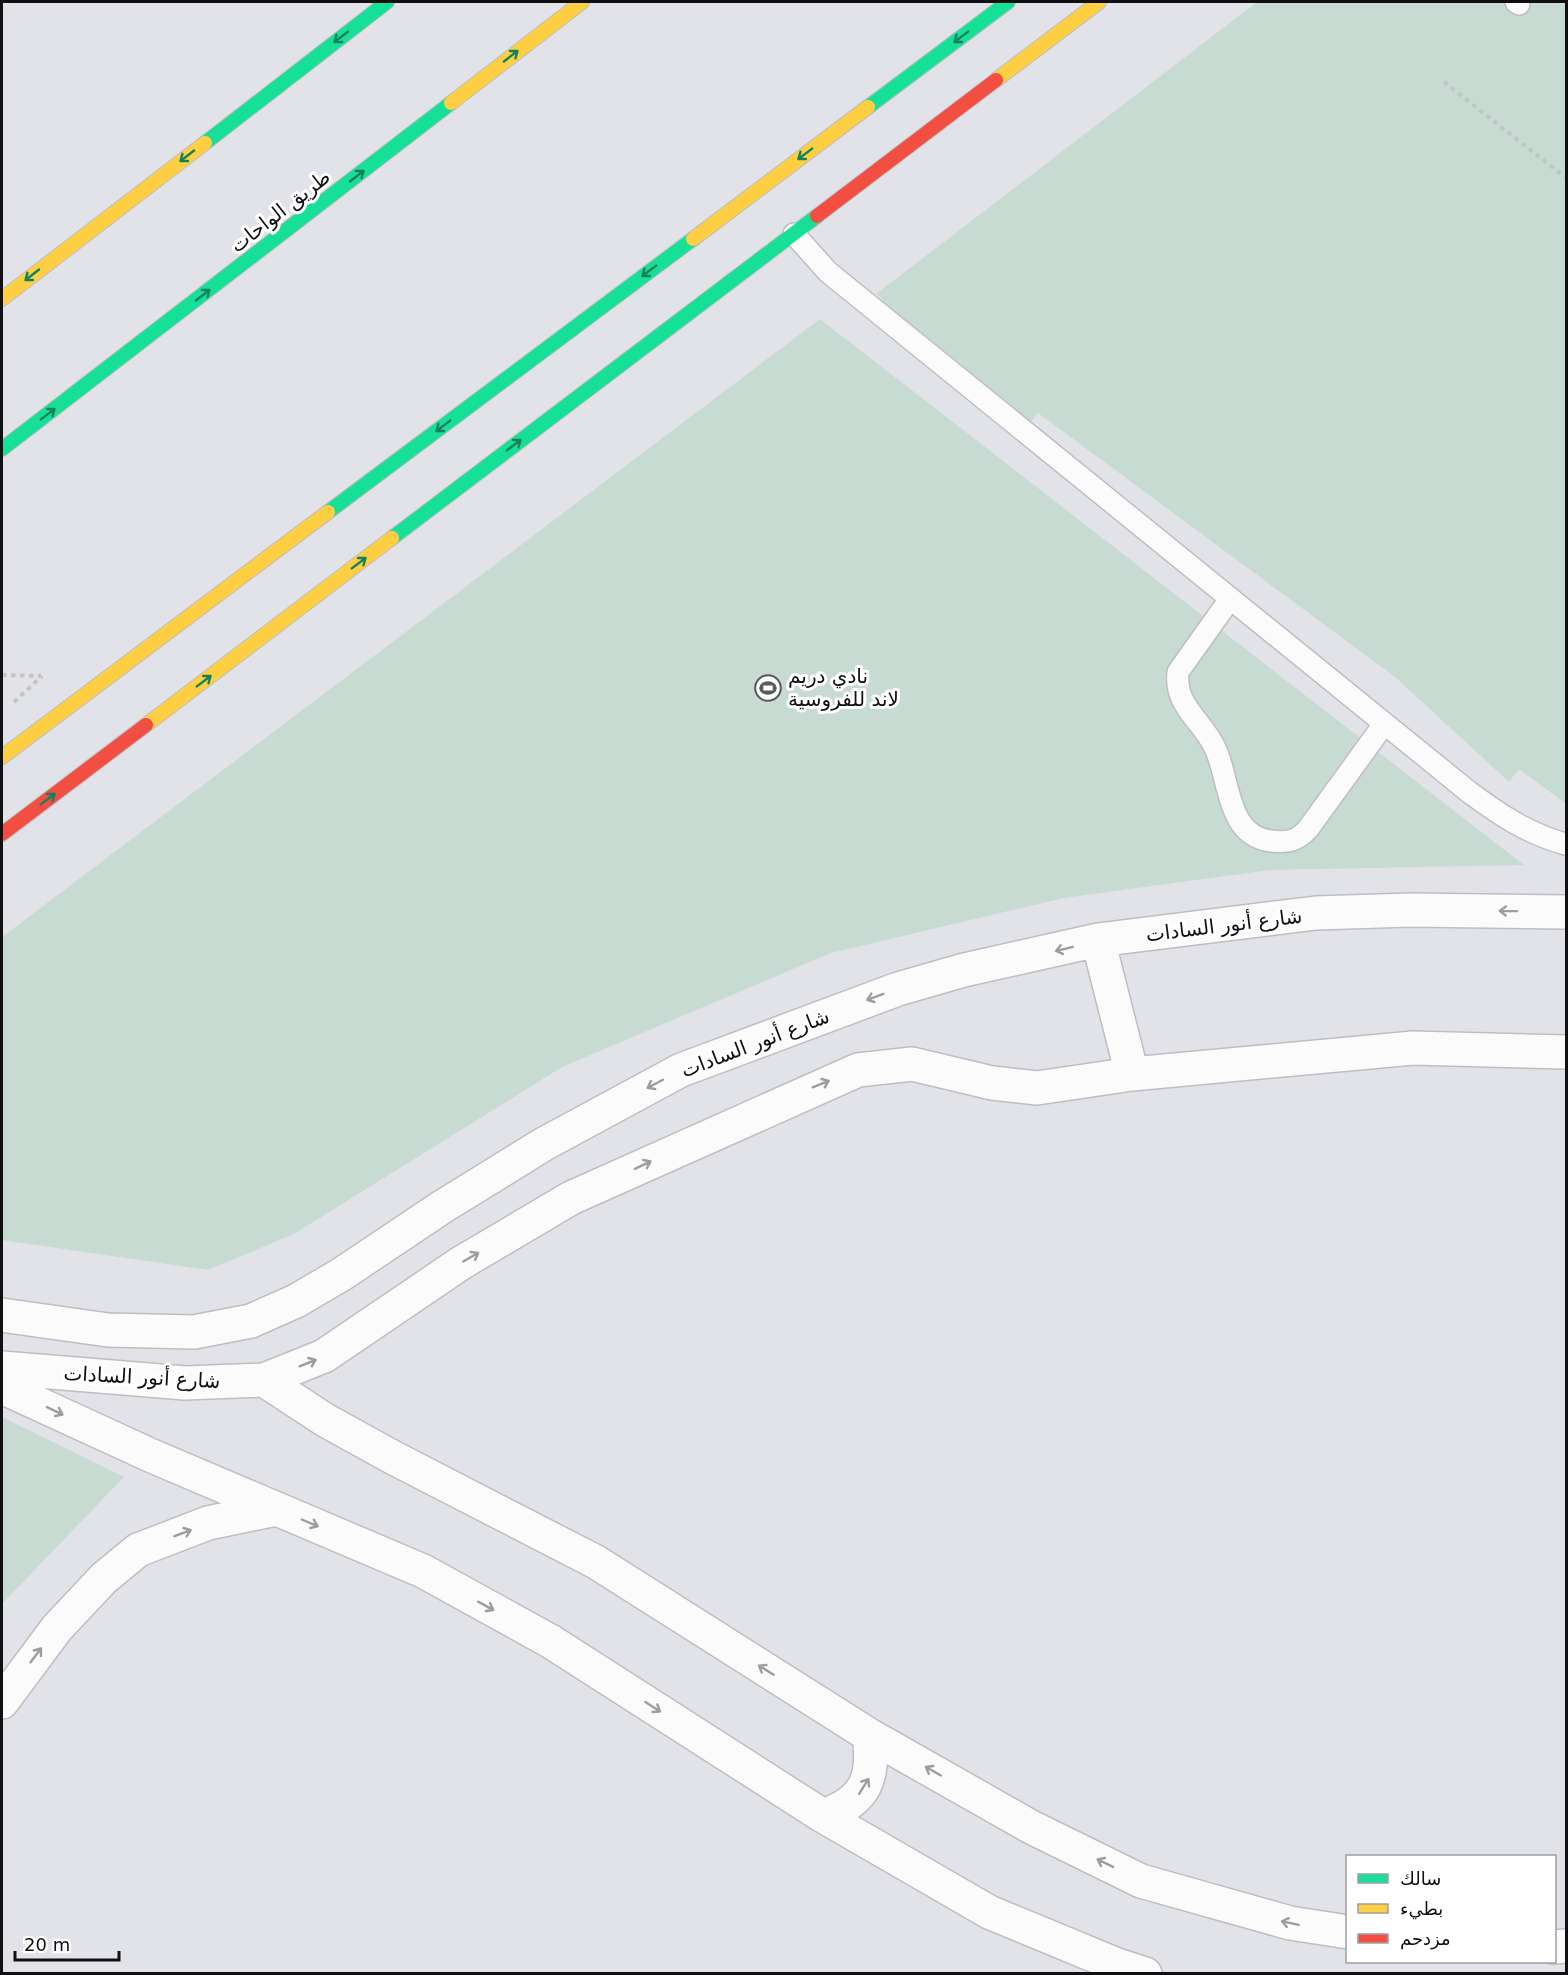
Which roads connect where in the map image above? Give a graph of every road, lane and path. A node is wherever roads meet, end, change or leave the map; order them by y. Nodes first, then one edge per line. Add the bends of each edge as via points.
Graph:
1 (387, 2) edge
2 (582, 2) edge
3 (1008, 2) edge
4 (1100, 2) edge
5 (1444, 82) dead end
6 (1566, 178) edge
7 (794, 234) junction
8 (2, 299) edge
9 (2, 449) edge
10 (1230, 598) junction
11 (2, 675) edge
12 (10, 706) dead end
13 (1384, 724) junction
14 (2, 757) edge
15 (2, 834) edge
16 (1564, 844) dead end
17 (1566, 912) edge
18 (1098, 940) junction
19 (1566, 1052) edge
20 (1132, 1074) junction
21 (2, 1315) edge
22 (2, 1368) edge
23 (264, 1380) junction
24 (2, 1387) edge
25 (276, 1509) junction
26 (2, 1702) edge
27 (869, 1735) junction
28 (823, 1816) junction
29 (1346, 1932) edge
30 (1145, 1974) edge

1 -> 8 main road
9 -> 2 main road, طريق الواحات
3 -> 14 main road
4 - 7 main road
5 - 6 path
7 - 10 lane via 828,272
15 -> 7 main road
10 - 13 lane
10 - 13 lane via 1178,672 1177,683 1182,703 1210,738 1220,758 1231,806 1250,831 1265,840 1283,843 1298,839
11 - 12 path via 42,676
13 - 16 lane via 1512,824
17 -> 18 street, شارع أنور السادات via 1316,913
18 - 20 street
18 -> 21 street, شارع أنور السادات via 898,989 681,1070 544,1144 342,1275 251,1321 194,1332 108,1330
19 - 20 street, شارع أنور السادات via 1413,1048
23 -> 20 street, شارع أنور السادات via 324,1356 460,1263 571,1198 858,1070 912,1064 992,1083 1036,1088
22 - 23 street, شارع أنور السادات via 185,1383
27 -> 23 street via 596,1562 394,1458
24 -> 25 street
26 -> 25 street via 57,1628 104,1578 138,1550 208,1523
25 -> 28 street via 423,1571 550,1641
28 -> 27 street via 850,1803 862,1791 871,1775
29 -> 27 street via 1290,1923 1141,1881 1031,1827
28 - 30 street via 988,1912

